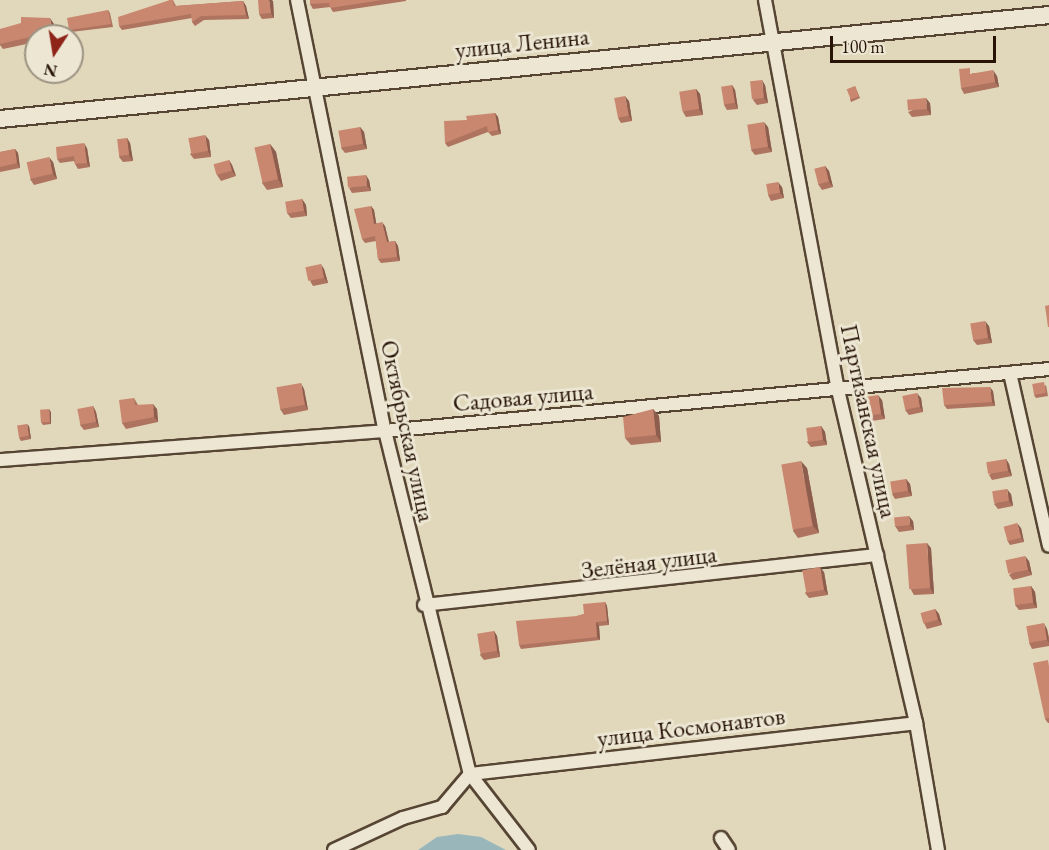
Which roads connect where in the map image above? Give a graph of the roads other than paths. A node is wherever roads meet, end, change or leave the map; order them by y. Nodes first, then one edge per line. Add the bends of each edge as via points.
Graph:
1 (297, 0) edge
2 (765, 0) edge
3 (1049, 15) edge
4 (774, 40) junction
5 (318, 88) junction
6 (0, 119) edge
7 (1049, 369) edge
8 (1010, 373) junction
9 (838, 390) junction
10 (385, 431) junction
11 (0, 460) edge
12 (1049, 546) edge
13 (877, 555) junction
14 (424, 605) junction
15 (916, 723) junction
16 (470, 774) junction
17 (720, 838) dead end
18 (334, 850) edge
19 (530, 850) edge
20 (729, 850) edge
21 (938, 850) edge

1 - 5 street, Октябрьская улица
2 - 4 street, Партизанская улица
3 - 4 street, улица Ленина
4 - 5 street, улица Ленина
4 - 9 street, Партизанская улица
5 - 6 street, улица Ленина
5 - 10 street, Октябрьская улица
7 - 8 street, Садовая улица
8 - 9 street, Садовая улица
8 - 12 street
9 - 10 street, Садовая улица
9 - 13 street, Партизанская улица
10 - 11 street, Садовая улица
10 - 14 street, Октябрьская улица
13 - 14 street, Зелёная улица
13 - 15 street, Партизанская улица
14 - 16 street, Октябрьская улица
15 - 16 street, улица Космонавтов
15 - 21 street, Партизанская улица
16 - 18 street via 442,807 403,818
16 - 19 street, Октябрьская улица
17 - 20 street

